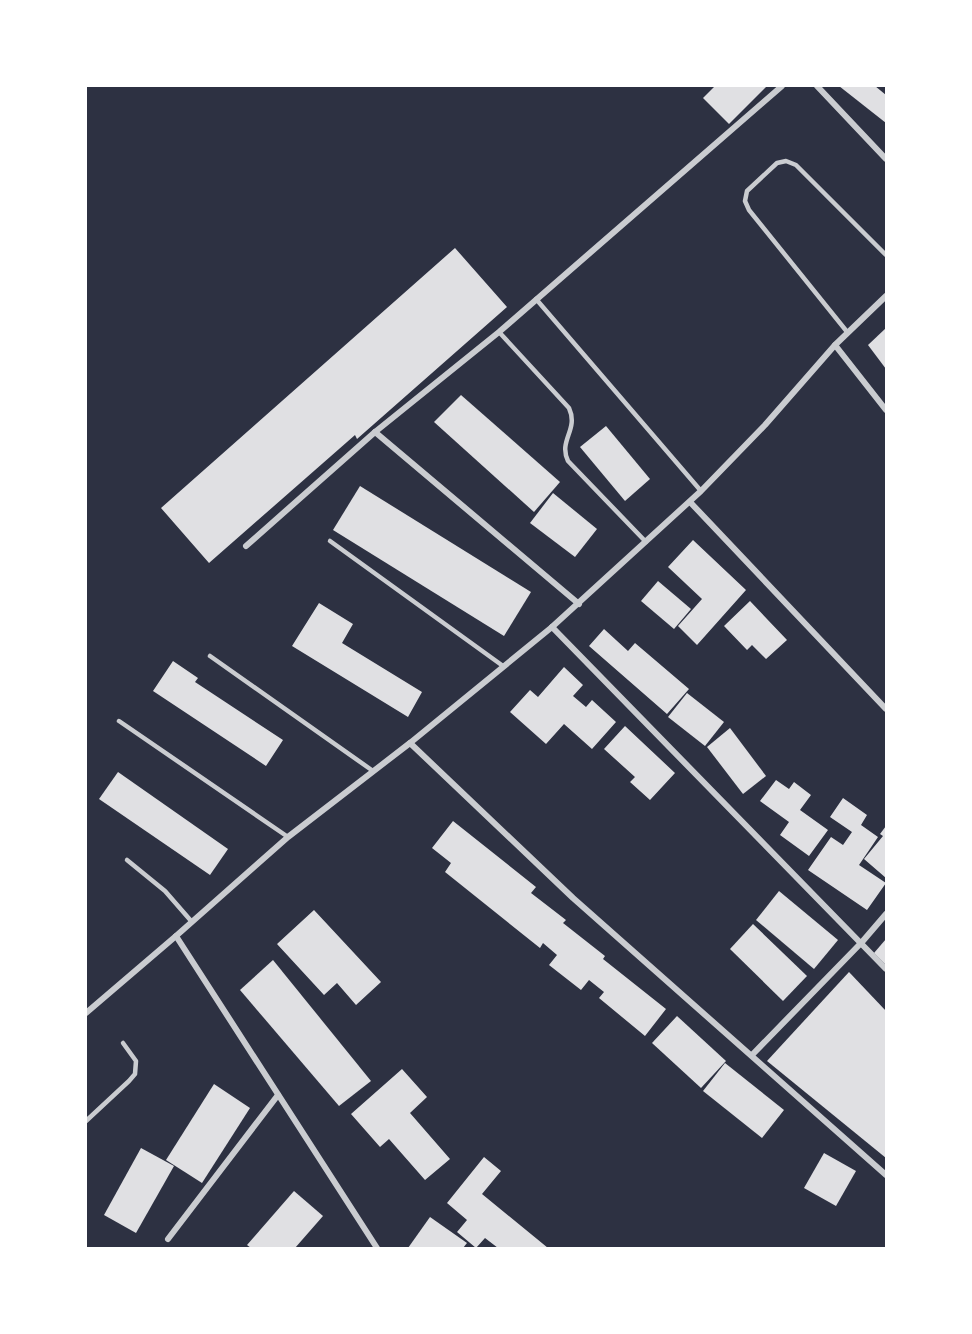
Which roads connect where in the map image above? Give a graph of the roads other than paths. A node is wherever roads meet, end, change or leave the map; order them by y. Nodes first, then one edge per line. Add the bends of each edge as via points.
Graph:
1 (782, 86) edge
2 (817, 86) edge
3 (886, 159) edge
4 (886, 255) edge
5 (886, 296) edge
6 (536, 299) junction
7 (499, 332) junction
8 (848, 333) junction
9 (835, 345) junction
10 (886, 410) edge
11 (375, 432) junction
12 (701, 491) junction
13 (690, 502) junction
14 (330, 541) dead end
15 (646, 543) junction
16 (246, 546) dead end
17 (579, 604) junction
18 (552, 627) junction
19 (210, 656) dead end
20 (503, 666) junction
21 (886, 709) edge
22 (119, 721) dead end
23 (410, 743) junction
24 (373, 771) junction
25 (288, 837) junction
26 (127, 860) dead end
27 (886, 914) edge
28 (192, 922) junction
29 (176, 936) junction
30 (862, 942) junction
31 (886, 969) edge
32 (86, 1013) edge
33 (123, 1043) dead end
34 (752, 1055) junction
35 (278, 1095) junction
36 (86, 1121) edge
37 (886, 1175) edge
38 (168, 1239) dead end
39 (377, 1248) edge

1 - 6 street
2 - 3 street
4 - 8 lane via 796,165 777,163 747,191 745,201 749,210
5 - 8 street
6 - 7 street
6 - 12 lane
7 - 11 street
7 - 15 lane via 569,408 573,424 564,450 568,461
8 - 9 street
9 - 10 street
9 - 12 street
11 - 16 street
11 - 17 street
12 - 13 street
13 - 15 street
13 - 21 street
14 - 20 lane
15 - 17 street
17 - 18 street
18 - 20 street
18 - 30 street
19 - 24 lane
20 - 23 street
22 - 25 lane
23 - 24 street
23 - 34 street via 573,898
24 - 25 street
25 - 28 street
26 - 28 lane via 165,891
27 - 30 street
28 - 29 street
29 - 32 street
29 - 35 street
30 - 31 street
30 - 34 street
33 - 36 lane via 136,1061 135,1074
34 - 37 street
35 - 38 street
35 - 39 street

